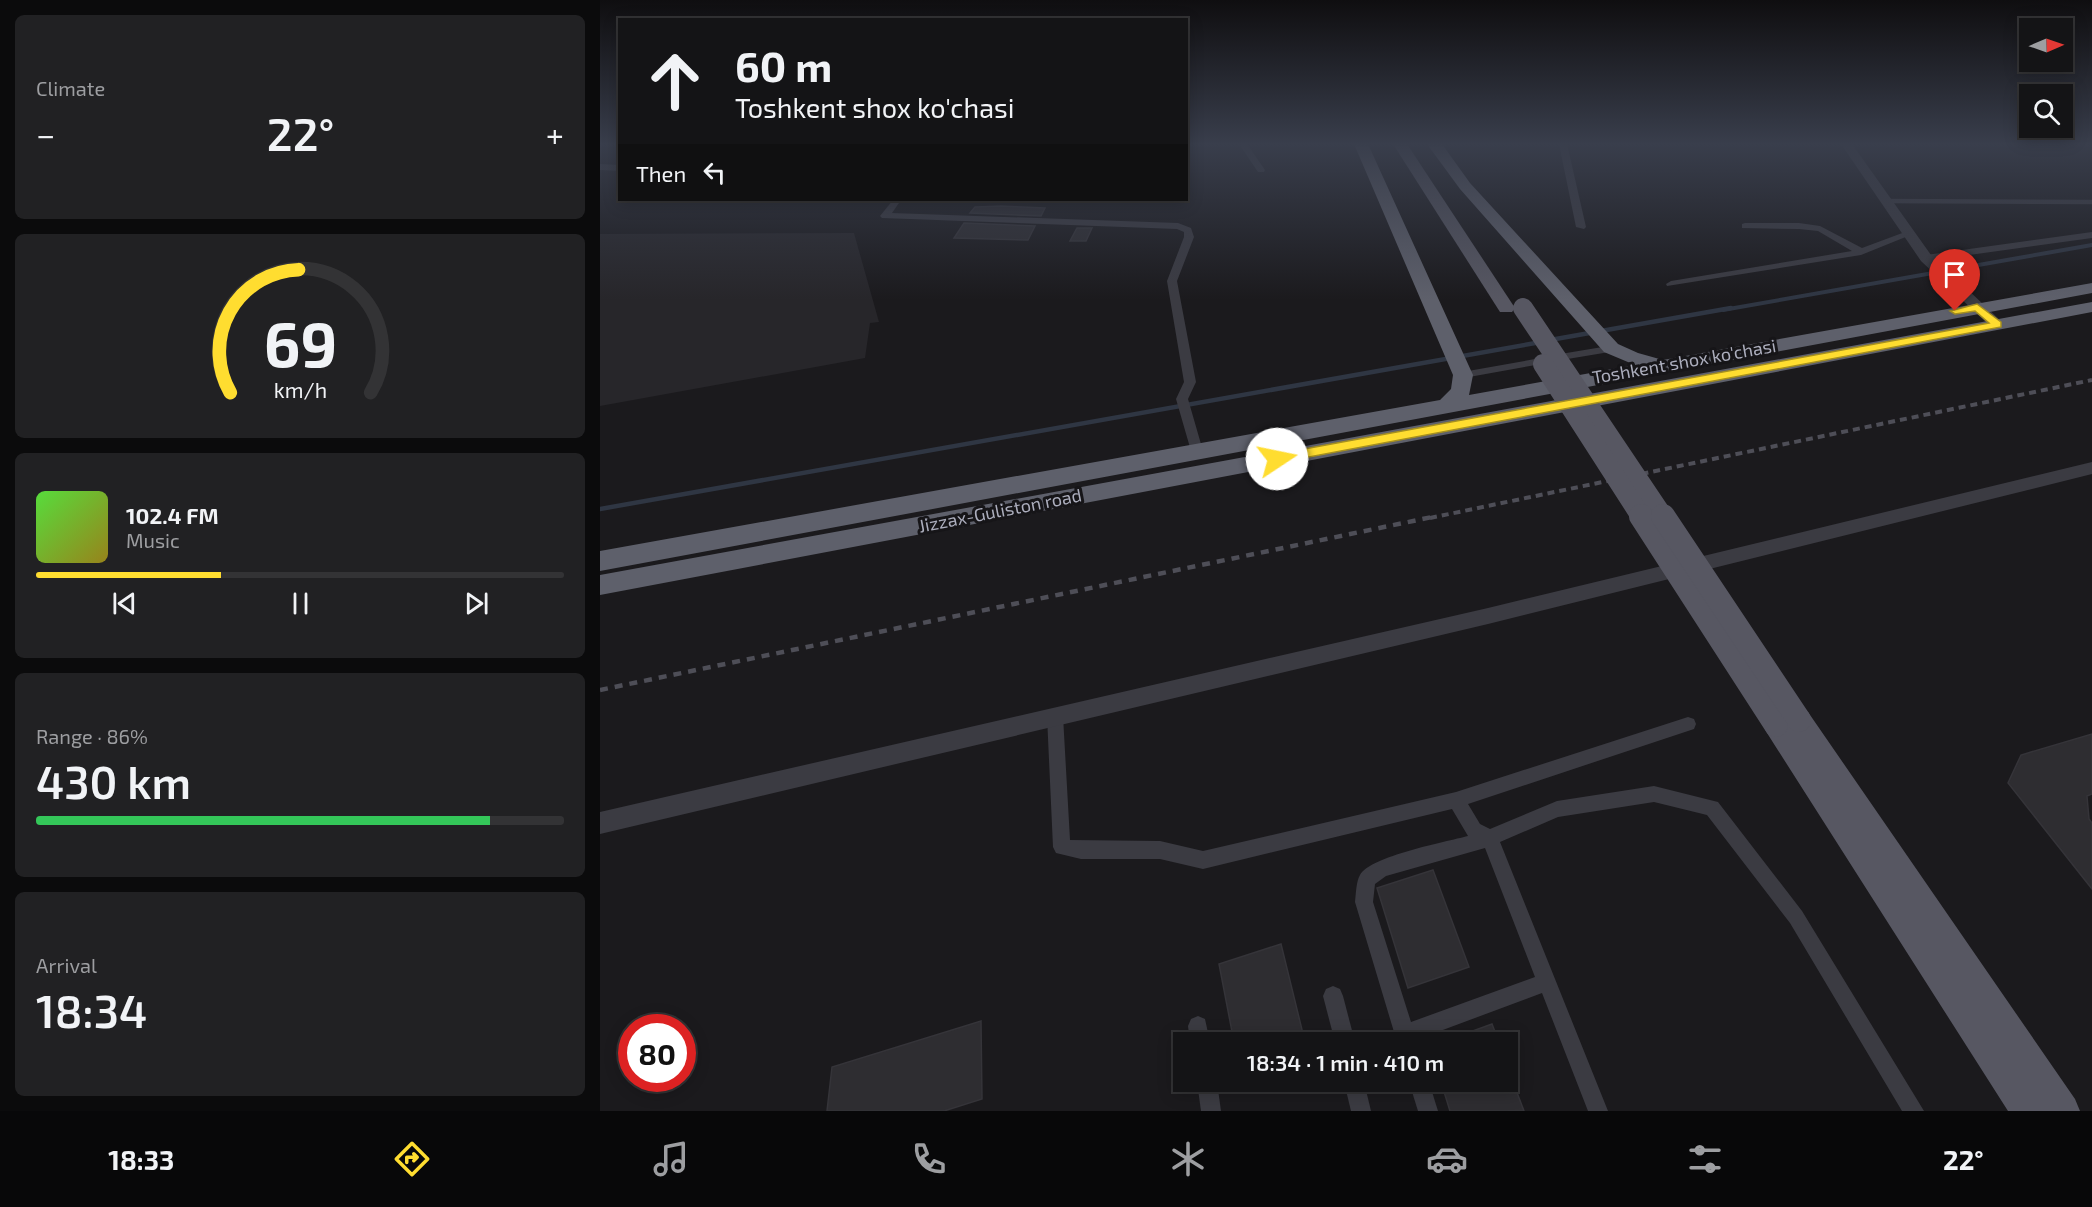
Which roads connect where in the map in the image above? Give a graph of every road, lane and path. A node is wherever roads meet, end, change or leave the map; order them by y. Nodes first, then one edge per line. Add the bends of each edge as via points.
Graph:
1 (1384, 196) edge
2 (1436, 196) edge
3 (1446, 196) edge
4 (1474, 196) edge
5 (1574, 196) edge
6 (1881, 196) edge
7 (896, 201) edge
8 (1885, 201) junction
9 (2092, 202) edge
10 (1581, 226) dead end
11 (1745, 226) dead end
12 (1908, 234) junction
13 (2092, 235) edge
14 (1861, 252) junction
15 (1929, 262) junction
16 (1671, 284) dead end
17 (2092, 288) edge
18 (1514, 307) junction
19 (1977, 307) junction
20 (2092, 307) edge
21 (1997, 325) junction
22 (1608, 345) junction
23 (1670, 364) junction
24 (1462, 372) junction
25 (1448, 404) junction
26 (1391, 415) joint
27 (1366, 431) junction
28 (1400, 436) joint
29 (1197, 451) junction
30 (2092, 468) edge
31 (600, 561) edge
32 (600, 585) edge
33 (1055, 716) junction
34 (1787, 723) junction
35 (1688, 724) dead end
36 (1456, 800) junction
37 (600, 823) edge
38 (1490, 838) junction
39 (1547, 982) junction
40 (1333, 996) dead end
41 (1342, 1032) edge
42 (1404, 1032) edge
43 (1421, 1032) edge
44 (1208, 1092) edge
45 (1356, 1092) edge
46 (1422, 1092) edge
47 (1211, 1111) edge
48 (1361, 1111) edge
49 (1428, 1111) edge
50 (1598, 1111) edge
51 (1914, 1111) edge
52 (2028, 1111) edge
53 (2063, 1111) edge

1 - 24 highway
2 - 18 main road
3 - 18 main road
4 - 22 highway
5 - 10 street
6 - 8 street
7 - 29 street via 885,216 1178,226 1188,230 1189,237 1172,281 1190,382 1183,404
8 - 9 lane
8 - 12 street
11 - 14 street via 1820,229
12 - 14 street
12 - 15 street
13 - 15 street
14 - 16 street
15 - 19 street
17 - 19 highway, Toshkent shox ko'chasi
18 - 34 main road, bridge
19 - 21 street
19 - 23 highway, Toshkent shox ko'chasi
20 - 21 highway, Toshkent shox ko'chasi
21 - 28 highway, Toshkent shox ko'chasi
22 - 23 highway via 1642,360
22 - 24 lane
23 - 25 highway, Toshkent shox ko'chasi
24 - 25 highway via 1461,391
25 - 26 highway, Toshkent shox ko'chasi
26 - 27 highway, Jizzax-Guliston road
27 - 28 highway, Jizzax-Guliston road
27 - 29 highway, Jizzax-Guliston road
27 - 32 highway, Jizzax-Guliston road
29 - 31 highway, Jizzax-Guliston road
30 - 33 street via 1488,616
33 - 36 street via 1062,847 1160,849 1203,860
33 - 37 street
34 - 52 main road
34 - 53 main road
35 - 36 street
36 - 38 street via 1474,830
38 - 39 street
38 - 42 street via 1381,868 1368,879 1364,902
38 - 51 street via 1557,809 1654,794 1712,808 1796,917
39 - 43 street
39 - 50 street
40 - 41 street
44 - 47 street
45 - 48 street
46 - 49 street

